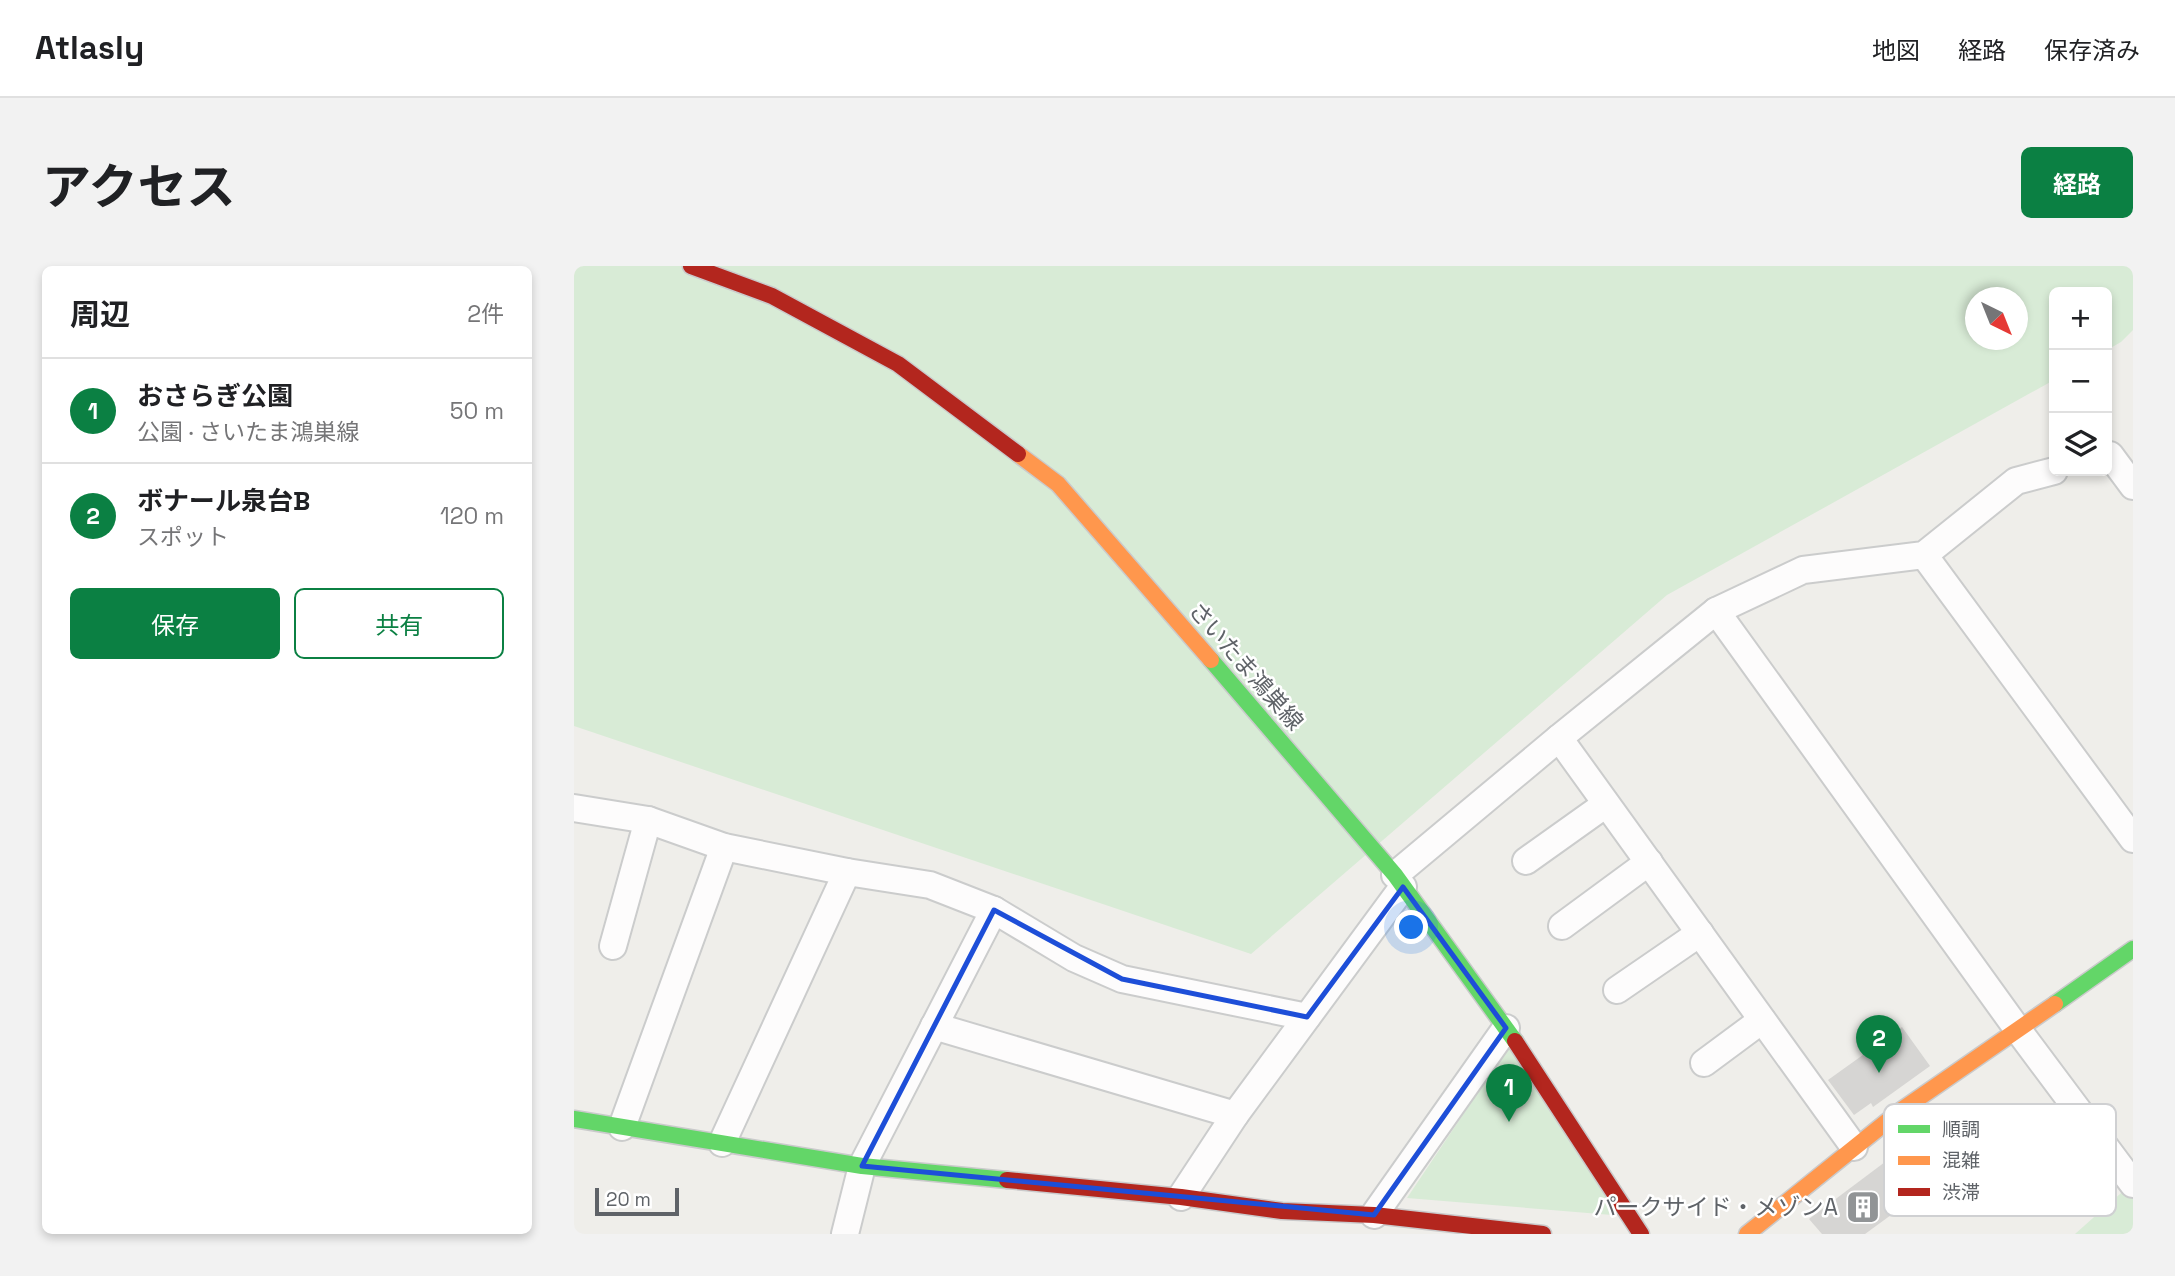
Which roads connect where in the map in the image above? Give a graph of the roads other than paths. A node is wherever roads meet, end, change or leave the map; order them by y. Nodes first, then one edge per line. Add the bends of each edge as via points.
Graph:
1 (691, 266) edge
2 (2117, 452) edge
3 (2049, 472) edge
4 (2133, 486) edge
5 (1924, 555) junction
6 (1716, 611) junction
7 (1559, 737) junction
8 (1606, 804) junction
9 (574, 807) edge
10 (648, 820) junction
11 (2133, 839) edge
12 (724, 847) junction
13 (1526, 861) dead end
14 (1649, 862) junction
15 (847, 872) junction
16 (1399, 881) junction
17 (994, 910) junction
18 (1562, 926) dead end
19 (1700, 933) junction
20 (613, 946) dead end
21 (2133, 949) edge
22 (1617, 989) dead end
23 (1307, 1017) junction
24 (1762, 1020) junction
25 (934, 1026) junction
26 (1506, 1028) junction
27 (2018, 1030) junction
28 (1704, 1062) dead end
29 (1909, 1104) edge
30 (2073, 1104) edge
31 (1235, 1115) junction
32 (574, 1119) edge
33 (1884, 1123) edge
34 (622, 1127) junction
35 (722, 1143) junction
36 (1854, 1147) junction
37 (2116, 1161) edge
38 (862, 1166) junction
39 (2133, 1184) edge
40 (1181, 1197) junction
41 (1374, 1215) junction
42 (1281, 1222) edge
43 (845, 1234) edge
44 (1544, 1234) edge
45 (1641, 1234) edge
46 (1747, 1234) edge

1 - 16 street, さいたま鴻巣線 via 772,296 898,364 1058,484
2 - 4 street
3 - 5 street via 2016,481
5 - 6 street via 1803,570
5 - 11 street
6 - 7 street
6 - 27 street
7 - 8 street
7 - 16 street
8 - 13 street
8 - 14 street
9 - 10 street
10 - 12 street
10 - 20 street
12 - 15 street
12 - 34 street
14 - 18 street
14 - 19 street
15 - 17 street via 930,885
15 - 35 street
16 - 23 street
16 - 26 street, さいたま鴻巣線
17 - 23 street via 1074,958 1122,979
17 - 25 street
19 - 22 street
19 - 24 street
21 - 27 street
23 - 31 street
24 - 28 street
24 - 36 street
25 - 31 street
25 - 38 street
26 - 41 street
26 - 45 street, さいたま鴻巣線
27 - 29 street
27 - 30 street
31 - 40 street
32 - 34 street
33 - 36 street
34 - 35 street
35 - 38 street
36 - 46 street
37 - 39 street
38 - 40 street
38 - 43 street
40 - 42 street
41 - 42 street
41 - 44 street

